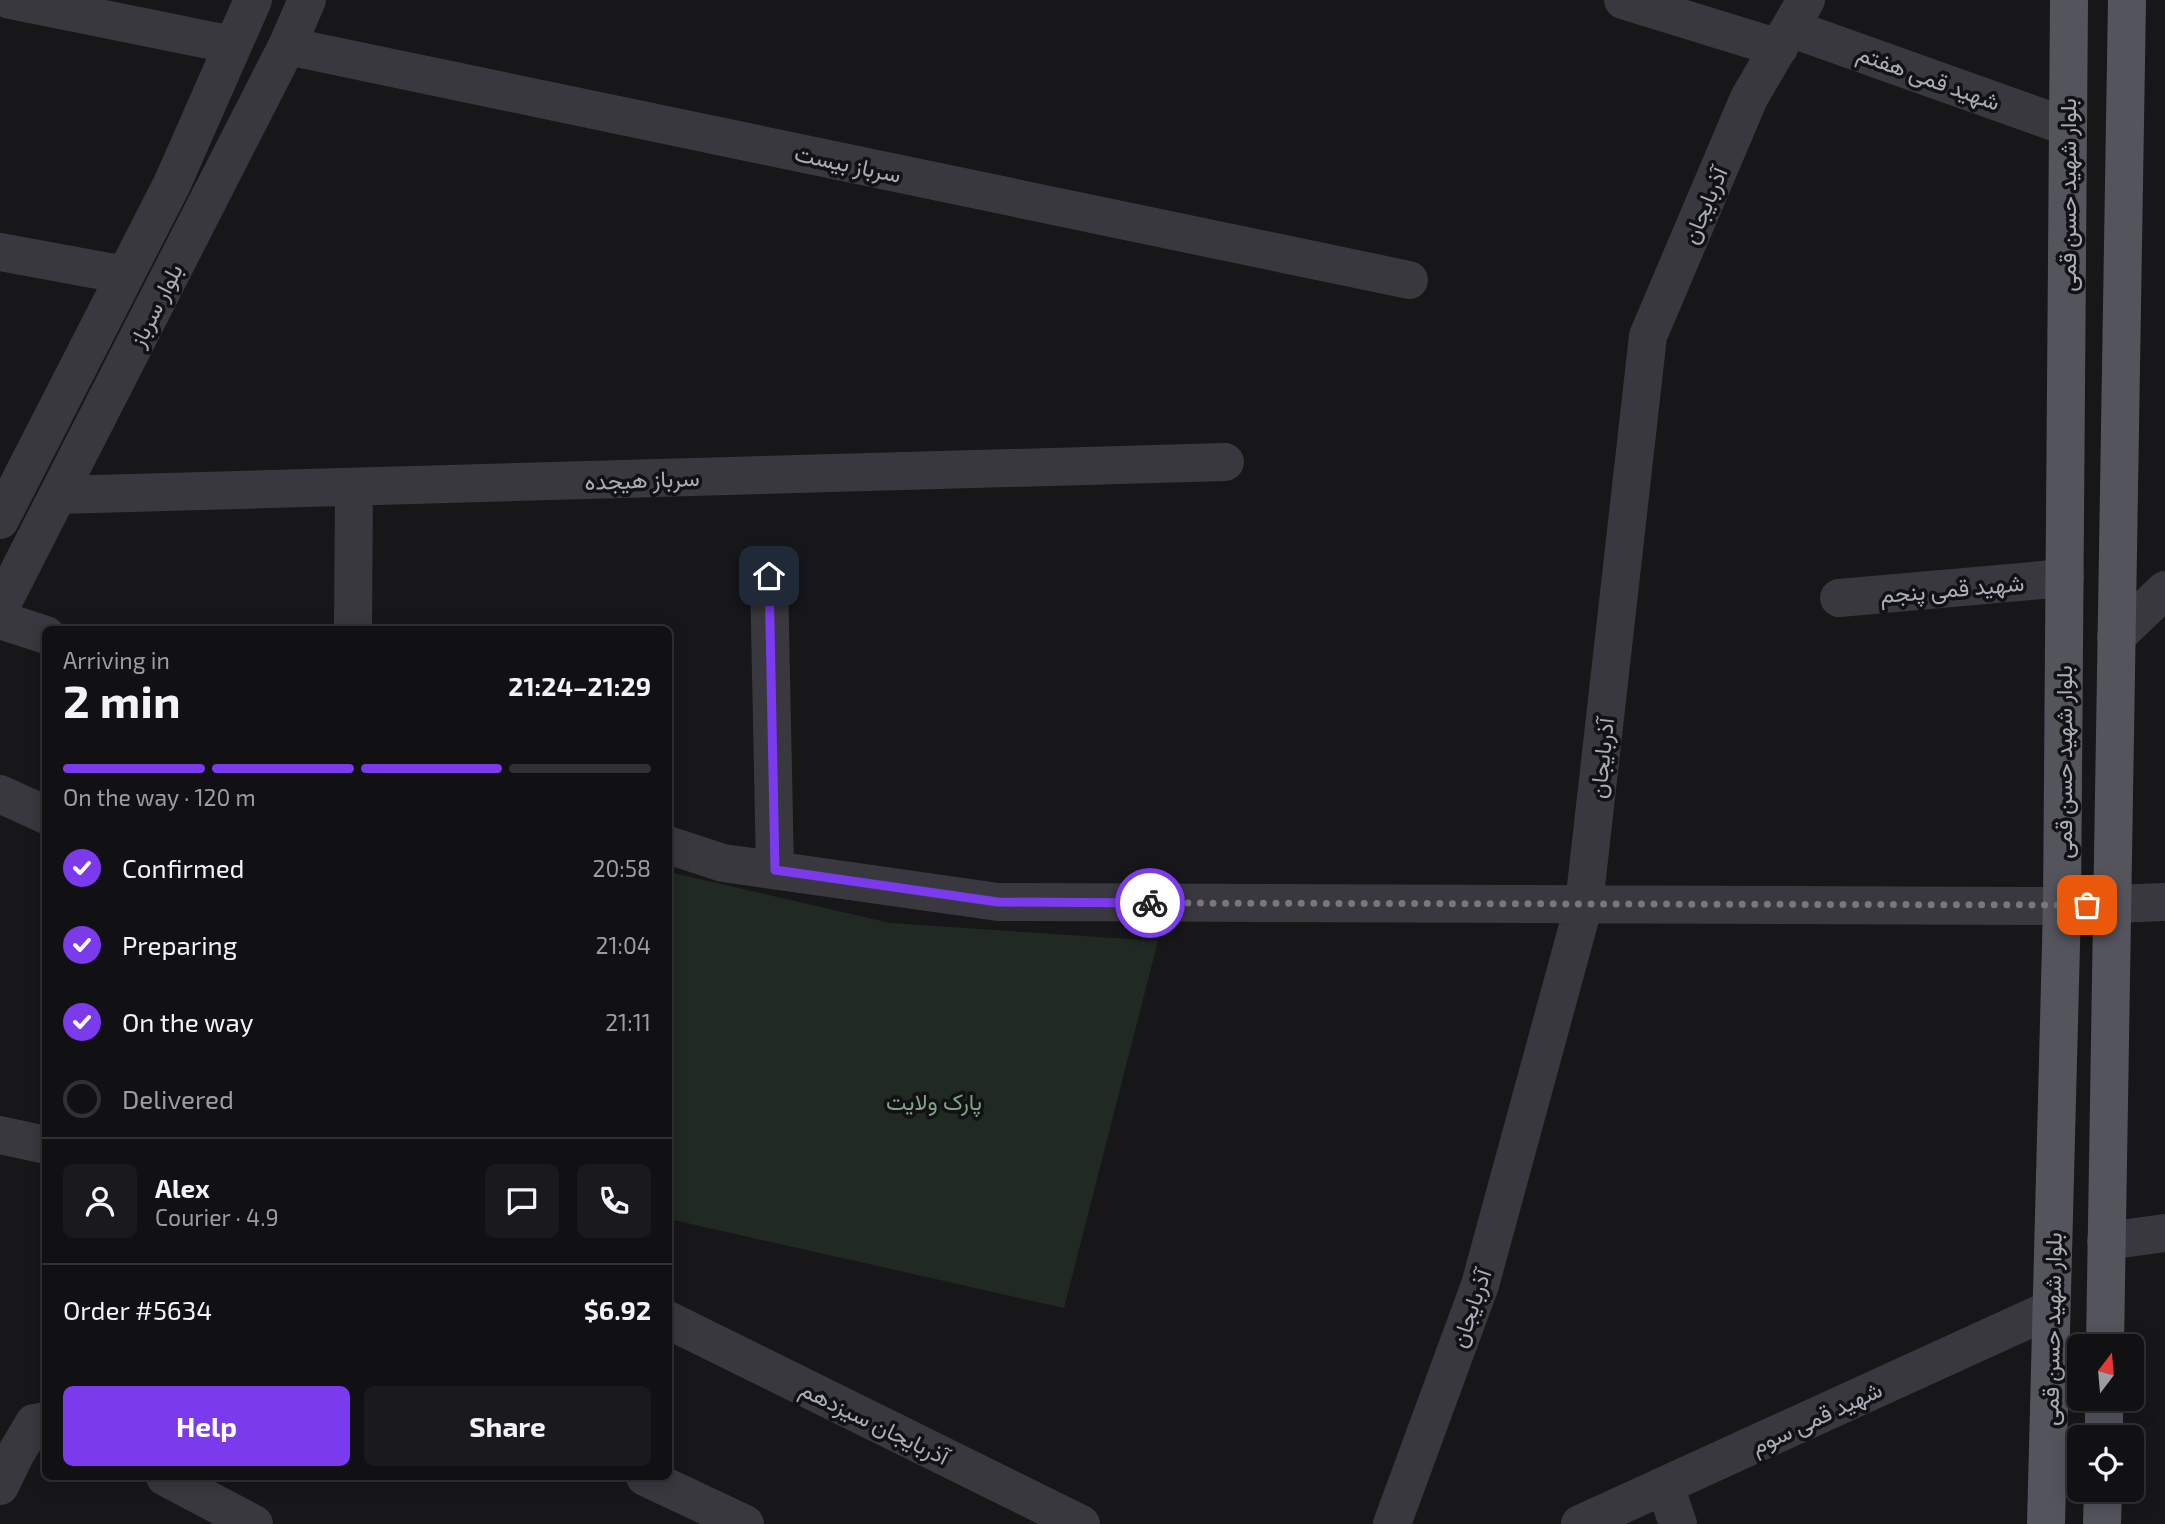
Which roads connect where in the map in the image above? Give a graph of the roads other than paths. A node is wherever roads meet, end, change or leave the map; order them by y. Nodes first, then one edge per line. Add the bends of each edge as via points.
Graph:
1 (10, 0) edge
2 (253, 0) edge
3 (307, 0) edge
4 (1622, 0) edge
5 (2069, 0) edge
6 (2127, 0) edge
7 (1791, 25) edge
8 (233, 45) junction
9 (287, 46) junction
10 (2068, 127) junction
11 (0, 252) edge
12 (125, 275) junction
13 (1409, 280) dead end
14 (1225, 463) dead end
15 (355, 487) junction
16 (58, 495) junction
17 (0, 520) edge
18 (769, 576) dead end
19 (2065, 578) junction
20 (2165, 590) edge
21 (1839, 598) dead end
22 (0, 608) edge
23 (0, 620) edge
24 (353, 626) edge
25 (42, 634) edge
26 (2116, 636) junction
27 (0, 794) edge
28 (42, 813) edge
29 (672, 846) edge
30 (775, 870) junction
31 (2165, 902) edge
32 (1584, 904) junction
33 (2112, 904) junction
34 (2062, 905) junction
35 (0, 1135) edge
36 (42, 1143) edge
37 (2165, 1233) edge
38 (2106, 1241) junction
39 (2051, 1309) junction
40 (672, 1322) edge
41 (2105, 1334) edge
42 (42, 1421) edge
43 (5, 1462) edge
44 (171, 1480) edge
45 (651, 1480) edge
46 (1665, 1486) junction
47 (2103, 1502) edge
48 (254, 1524) edge
49 (745, 1524) edge
50 (1081, 1524) edge
51 (1392, 1524) edge
52 (1580, 1524) edge
53 (1678, 1524) edge
54 (2046, 1524) edge
55 (2102, 1524) edge

1 - 8 street
2 - 8 street, بلوار سرباز
3 - 9 street, بلوار سرباز
4 - 7 street, شهید قمی هفتم
5 - 10 main road, بلوار شهید حسن قمی
6 - 26 main road
7 - 10 street, شهید قمی هفتم
7 - 32 street, آذربایجان via 1749,98 1648,336
8 - 12 street, بلوار سرباز via 172,184
9 - 13 street, سرباز بیست
9 - 16 street, بلوار سرباز
10 - 19 main road, بلوار شهید حسن قمی
11 - 12 street
12 - 17 street, بلوار سرباز
14 - 15 street, سرباز هیجده
15 - 16 street, سرباز هیجده
15 - 24 street
16 - 22 street, بلوار سرباز
18 - 30 street
19 - 21 street, شهید قمی پنجم
19 - 34 main road, بلوار شهید حسن قمی
20 - 26 street
23 - 25 street
26 - 33 main road
27 - 28 street
29 - 30 street via 723,863
30 - 32 street via 998,902
31 - 33 street
32 - 34 street
32 - 51 street, آذربایجان via 1480,1284
33 - 34 street
33 - 38 main road
34 - 39 main road, بلوار شهید حسن قمی
35 - 36 street
37 - 38 street
38 - 41 main road
39 - 46 street, شهید قمی سوم
39 - 54 main road, بلوار شهید حسن قمی
40 - 50 street, آذربایجان سیزدهم
42 - 43 street via 34,1423
44 - 48 street
45 - 49 street
46 - 52 street, شهید قمی سوم
46 - 53 street
47 - 55 main road

